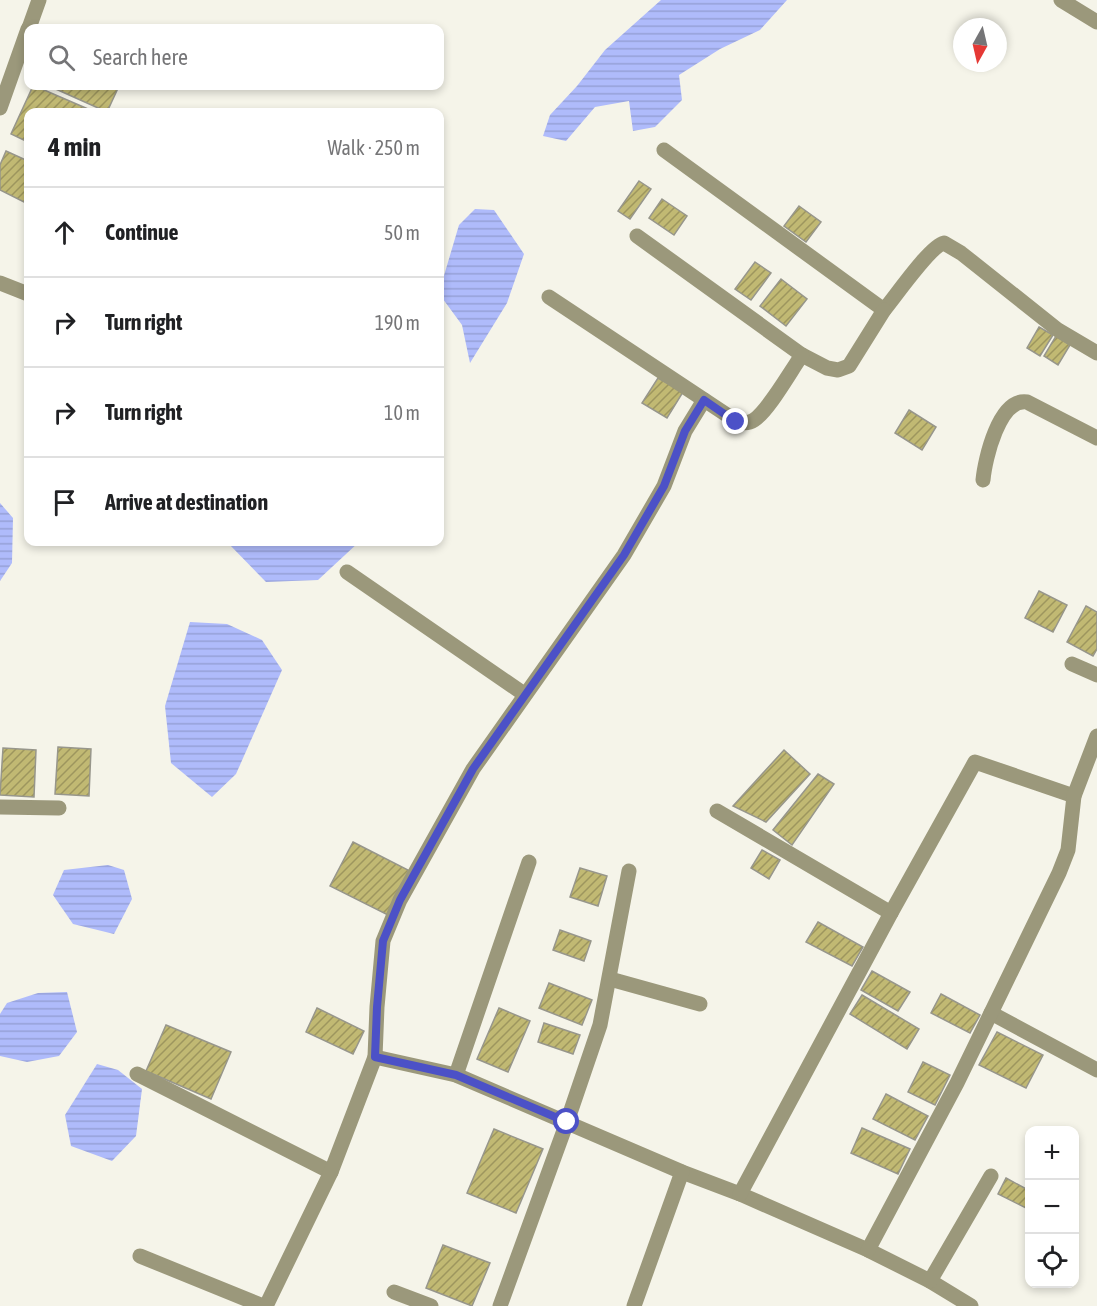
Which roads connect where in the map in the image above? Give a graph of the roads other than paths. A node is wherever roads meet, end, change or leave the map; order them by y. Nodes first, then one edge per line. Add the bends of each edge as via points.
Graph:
1 (39, 0) edge
2 (1061, 0) edge
3 (1097, 22) edge
4 (31, 24) edge
5 (24, 43) edge
6 (0, 108) edge
7 (664, 150) dead end
8 (638, 236) dead end
9 (0, 284) edge
10 (24, 293) edge
11 (549, 297) dead end
12 (884, 310) junction
13 (1097, 353) edge
14 (802, 355) junction
15 (704, 400) junction
16 (1097, 438) edge
17 (983, 480) dead end
18 (347, 572) dead end
19 (1072, 664) dead end
20 (1097, 675) edge
21 (525, 694) junction
22 (1097, 736) edge
23 (1074, 796) junction
24 (0, 807) edge
25 (60, 808) dead end
26 (717, 812) dead end
27 (529, 862) dead end
28 (629, 871) dead end
29 (891, 913) junction
30 (610, 979) junction
31 (700, 1004) dead end
32 (991, 1013) junction
33 (375, 1057) junction
34 (1097, 1070) edge
35 (137, 1074) dead end
36 (456, 1075) junction
37 (567, 1122) junction
38 (331, 1172) junction
39 (682, 1172) junction
40 (992, 1176) dead end
41 (740, 1194) junction
42 (868, 1250) junction
43 (140, 1256) dead end
44 (930, 1281) junction
45 (394, 1292) dead end
46 (264, 1306) edge
47 (431, 1306) edge
48 (500, 1306) edge
49 (634, 1306) edge
50 (971, 1306) edge

1 - 4 street
2 - 3 street
5 - 6 street
7 - 12 street
8 - 14 street
9 - 10 street
11 - 15 street
12 - 13 street via 933,250 944,243 1058,330
12 - 14 street via 849,366 838,370 826,368
14 - 15 street via 763,411 749,422 736,422
15 - 21 street via 685,431 664,486 624,555
16 - 17 street via 1027,402 1017,402 988,447
18 - 21 street
19 - 20 street
21 - 33 street via 473,769 400,900 383,941
22 - 23 street
23 - 29 street via 975,762
23 - 32 street via 1068,850
24 - 25 street
26 - 29 street
27 - 36 street
28 - 30 street
29 - 41 street
30 - 31 street
30 - 37 street via 600,1025
32 - 34 street
32 - 42 street
33 - 36 street
33 - 38 street
35 - 38 street
36 - 37 street
37 - 39 street
37 - 48 street
38 - 46 street
39 - 41 street
39 - 49 street
40 - 44 street
41 - 42 street
42 - 44 street
43 - 46 street
44 - 50 street
45 - 47 street

